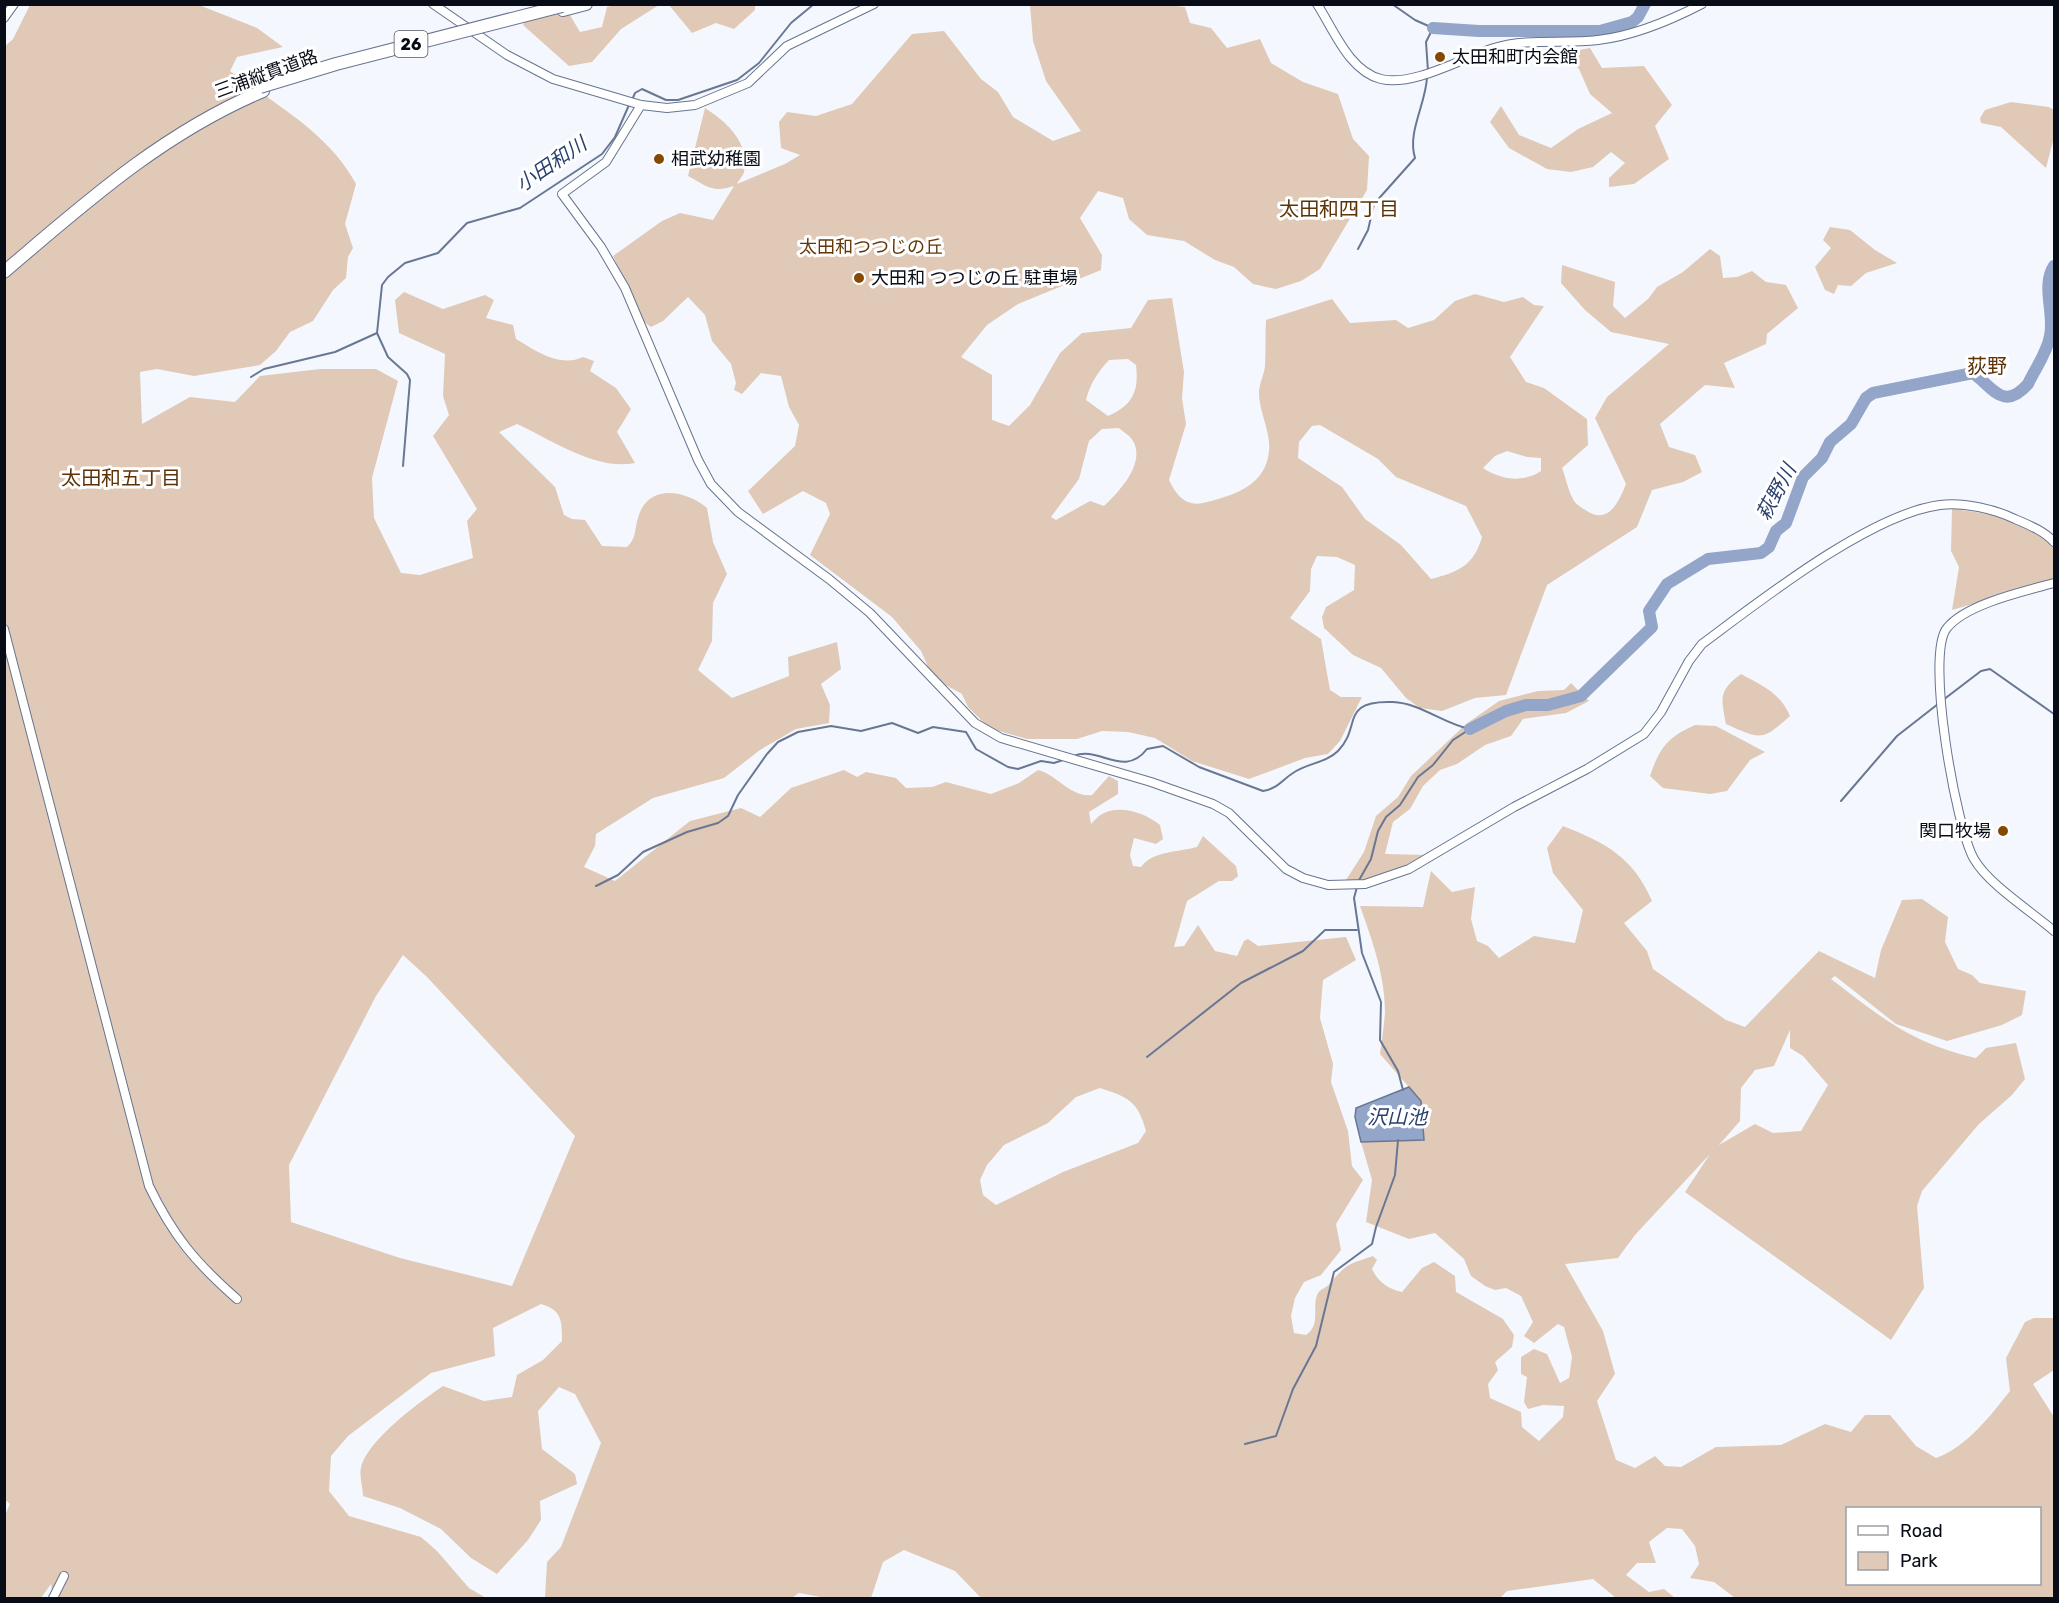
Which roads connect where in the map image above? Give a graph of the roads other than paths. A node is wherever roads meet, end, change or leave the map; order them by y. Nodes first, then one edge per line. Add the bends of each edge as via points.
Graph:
1 (14, 4) edge
2 (433, 4) edge
3 (586, 4) edge
4 (874, 4) edge
5 (1317, 4) edge
6 (1702, 4) edge
7 (565, 7) edge
8 (4, 18) edge
9 (641, 105) junction
10 (39, 240) junction
11 (4, 267) edge
12 (4, 272) edge
13 (2055, 542) edge
14 (2055, 583) edge
15 (4, 629) edge
16 (2055, 932) edge
17 (237, 1299) dead end
18 (64, 1576) dead end
19 (53, 1599) edge

1 - 8 street
2 - 9 street via 531,69
3 - 7 highway, 三浦縦貫道路 / 26
4 - 9 street via 787,46 748,83 727,93 695,105
5 - 6 street via 1364,73 1393,81 1522,42 1599,40 1623,35
7 - 10 highway, 三浦縦貫道路 / 26, bridge via 336,64 214,108 157,141
9 - 13 street via 606,162 562,194 625,288 698,460 720,495 870,613 955,703 990,732 1213,804 1229,813 1286,869 1303,878 1342,885 1365,884 1409,869 1514,807 1587,770 1644,734 1702,644 1782,587 1905,514 1941,505 1977,507 2014,518
10 - 11 highway, 三浦縦貫道路 / 26
10 - 12 highway, 三浦縦貫道路 / 26
14 - 16 street via 1970,611 1948,627 1939,650 1950,769 1969,848 1981,869
15 - 17 street via 149,1186 185,1249
18 - 19 street

